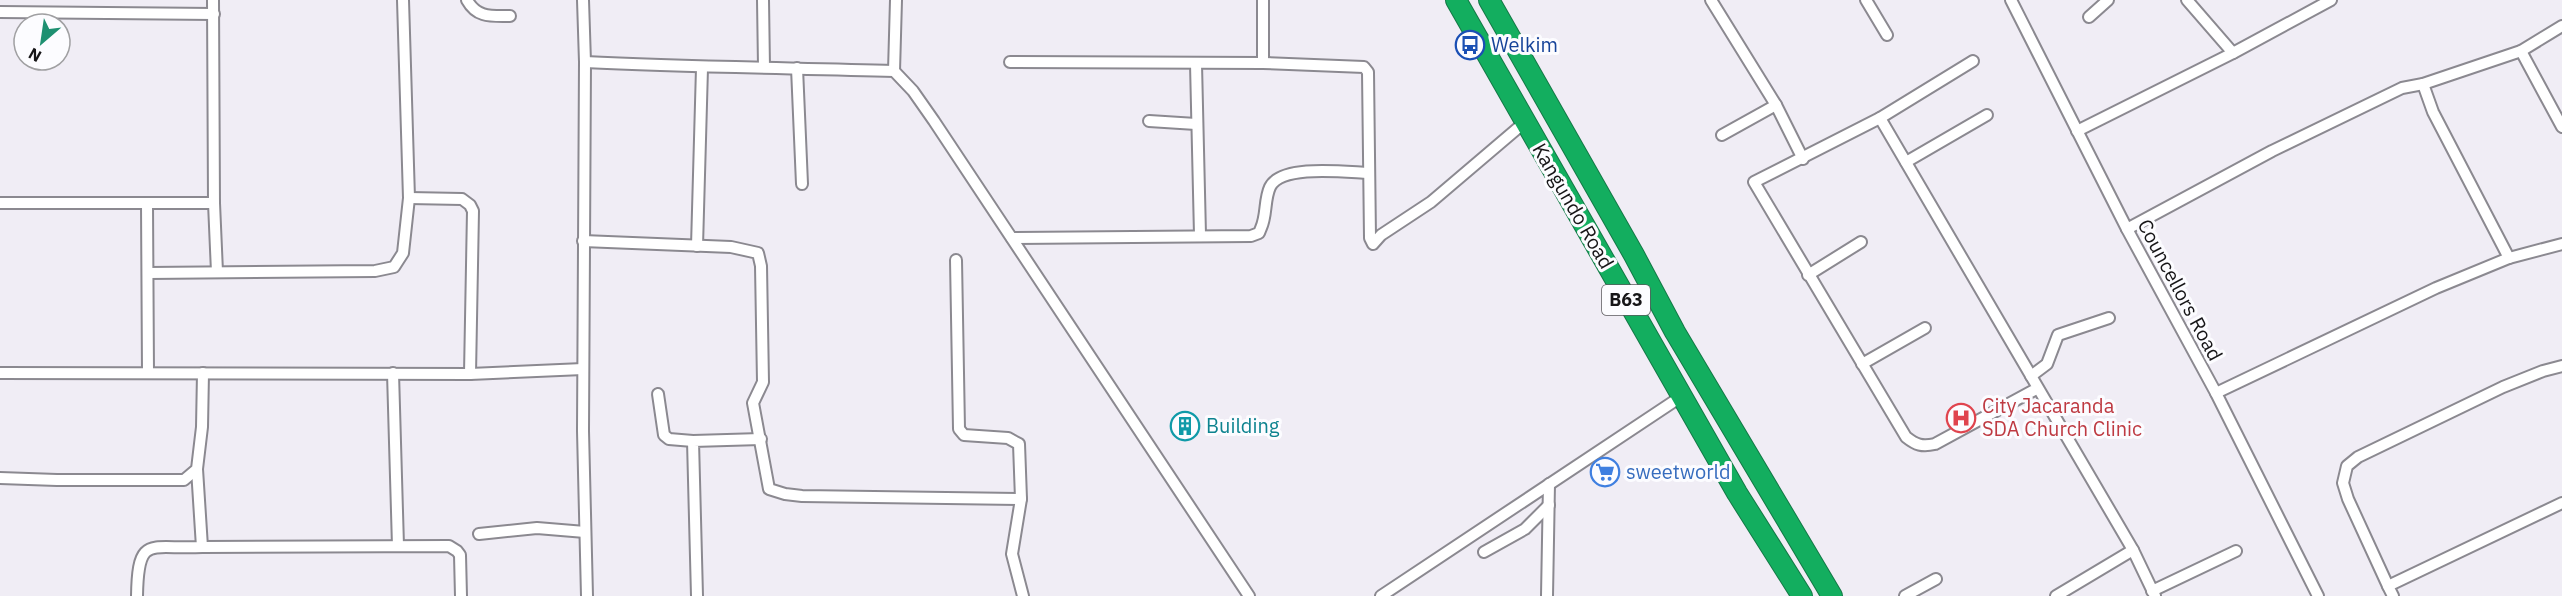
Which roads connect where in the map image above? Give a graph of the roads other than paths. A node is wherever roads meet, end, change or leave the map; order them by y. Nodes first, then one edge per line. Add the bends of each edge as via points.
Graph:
1 (213, 0) edge
2 (403, 0) edge
3 (467, 0) edge
4 (583, 0) edge
5 (763, 0) edge
6 (896, 0) edge
7 (1263, 0) edge
8 (1456, 0) edge
9 (1489, 0) edge
10 (1711, 0) edge
11 (1866, 0) edge
12 (2011, 0) edge
13 (2108, 0) edge
14 (2187, 0) edge
15 (2331, 0) edge
16 (0, 12) edge
17 (214, 14) junction
18 (510, 16) dead end
19 (2089, 17) dead end
20 (2562, 26) edge
21 (1887, 35) dead end
22 (2522, 51) junction
23 (2233, 53) junction
24 (1973, 61) dead end
25 (585, 62) junction
26 (1010, 62) dead end
27 (1263, 63) junction
28 (1196, 64) junction
29 (764, 67) junction
30 (702, 68) junction
31 (798, 68) junction
32 (894, 71) junction
33 (2422, 84) junction
34 (1776, 105) junction
35 (1987, 115) dead end
36 (1880, 118) junction
37 (1149, 121) dead end
38 (1525, 122) junction
39 (1196, 124) junction
40 (2562, 127) edge
41 (2077, 132) junction
42 (1722, 135) dead end
43 (1803, 159) junction
44 (1906, 162) junction
45 (1368, 173) junction
46 (802, 184) dead end
47 (409, 198) junction
48 (0, 203) edge
49 (214, 203) junction
50 (147, 204) junction
51 (2127, 229) junction
52 (1200, 235) junction
53 (1012, 238) junction
54 (583, 242) junction
55 (1861, 242) dead end
56 (2562, 244) edge
57 (697, 246) junction
58 (2509, 258) junction
59 (956, 260) dead end
60 (217, 272) junction
61 (148, 273) junction
62 (1808, 275) junction
63 (2109, 318) dead end
64 (1925, 328) dead end
65 (1862, 364) junction
66 (2562, 366) edge
67 (583, 369) junction
68 (0, 373) edge
69 (148, 373) junction
70 (203, 373) junction
71 (393, 373) junction
72 (470, 374) junction
73 (2031, 376) junction
74 (2038, 388) junction
75 (2216, 393) junction
76 (658, 394) dead end
77 (1682, 396) junction
78 (761, 439) junction
79 (693, 441) junction
80 (197, 469) junction
81 (0, 478) edge
82 (1549, 484) junction
83 (1021, 500) junction
84 (2562, 503) edge
85 (1549, 505) junction
86 (585, 532) junction
87 (479, 534) dead end
88 (398, 546) junction
89 (202, 547) junction
90 (2133, 550) junction
91 (2236, 551) dead end
92 (1484, 552) dead end
93 (1936, 579) dead end
94 (2391, 591) edge
95 (2153, 593) edge
96 (137, 596) edge
97 (461, 596) edge
98 (587, 596) edge
99 (697, 596) edge
100 (1023, 596) edge
101 (1249, 596) edge
102 (1381, 596) edge
103 (1547, 596) edge
104 (1802, 596) edge
105 (1832, 596) edge
106 (1905, 596) edge
107 (2056, 596) edge
108 (2318, 596) edge

1 - 17 street
2 - 47 street
3 - 18 street via 478,13
4 - 25 street
5 - 29 street
6 - 32 street
7 - 27 street
8 - 38 highway, Kangundo Road / B63
9 - 105 highway, Kangundo Road / B63 via 1675,332
10 - 34 street
11 - 21 street
12 - 41 street, Councellors Road
13 - 19 street
14 - 23 street
15 - 23 street
16 - 17 street
17 - 49 street
20 - 22 street
22 - 33 street
22 - 40 street
23 - 41 street
24 - 36 street
25 - 30 street
25 - 54 street
26 - 28 street
27 - 28 street
27 - 45 street via 1366,68
28 - 39 street
29 - 30 street
29 - 31 street
30 - 57 street
31 - 32 street
31 - 46 street
32 - 53 street via 913,91
33 - 51 street via 2402,88 2272,151
33 - 58 street
34 - 42 street
34 - 43 street
35 - 44 street
36 - 43 street
36 - 44 street
37 - 39 street
38 - 45 street via 1431,202 1373,244
38 - 77 highway, Kangundo Road / B63
39 - 52 street
41 - 51 street, Councellors Road
43 - 62 street via 1754,182
44 - 73 street
45 - 52 street via 1282,176 1269,189 1264,222 1258,233 1251,237
47 - 60 street via 403,253 394,267 375,271
47 - 72 street via 462,199 473,211
48 - 50 street
49 - 50 street
49 - 60 street
50 - 61 street
51 - 75 street, Councellors Road
52 - 53 street
53 - 101 street
54 - 57 street
54 - 67 street
55 - 62 street
56 - 58 street
57 - 78 street via 758,253 763,382 753,403
58 - 75 street via 2436,288
59 - 83 street via 959,429 964,435 1008,438 1019,444
60 - 61 street
61 - 69 street
62 - 65 street
63 - 73 street via 2058,335 2047,364
64 - 65 street
65 - 74 street via 1906,437 1925,446
66 - 94 street via 2503,387 2358,457 2347,466 2343,483 2348,498
67 - 72 street
67 - 86 street
68 - 69 street
69 - 70 street
70 - 71 street
70 - 80 street
71 - 72 street
71 - 88 street
73 - 74 street
74 - 90 street
75 - 108 street, Councellors Road
76 - 79 street via 664,435
77 - 82 street
77 - 104 highway, Kangundo Road / B63
78 - 79 street
78 - 83 street via 769,489 785,494
79 - 99 street
80 - 81 street via 179,481
80 - 89 street
82 - 85 street
82 - 102 street
83 - 100 street via 1012,554
84 - 94 street
85 - 92 street via 1525,529
85 - 103 street
86 - 87 street via 537,528
86 - 98 street
88 - 89 street
88 - 97 street via 449,546 457,551 461,560
89 - 96 street via 146,550 137,571
90 - 95 street
90 - 107 street
91 - 95 street
93 - 106 street

